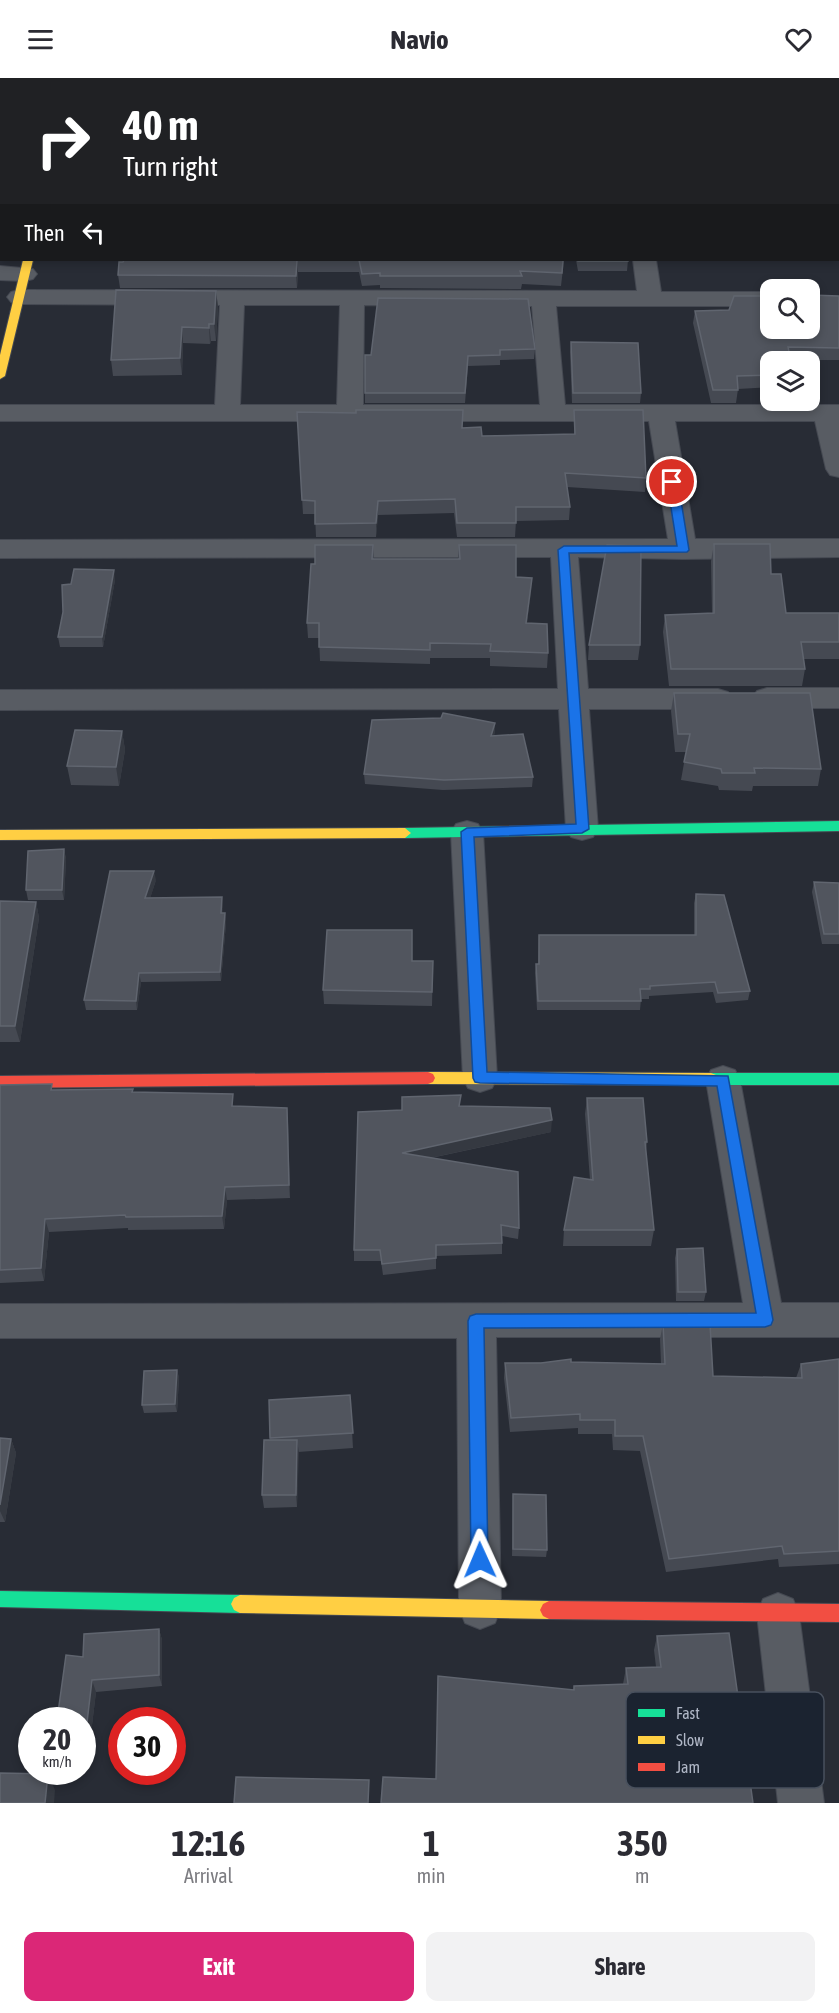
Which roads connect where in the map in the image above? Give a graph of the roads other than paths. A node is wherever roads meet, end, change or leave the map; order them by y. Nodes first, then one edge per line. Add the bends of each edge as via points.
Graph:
1 (645, 261) edge
2 (26, 267) edge
3 (0, 273) edge
4 (19, 297) junction
5 (232, 297) junction
6 (352, 298) junction
7 (543, 298) junction
8 (650, 299) junction
9 (760, 299) edge
10 (0, 376) edge
11 (0, 413) edge
12 (227, 413) junction
13 (350, 413) junction
14 (553, 413) junction
15 (661, 413) junction
16 (833, 413) edge
17 (839, 469) edge
18 (839, 548) edge
19 (0, 549) edge
20 (564, 550) junction
21 (683, 550) junction
22 (839, 698) edge
23 (573, 699) junction
24 (0, 700) edge
25 (839, 826) edge
26 (582, 829) junction
27 (467, 832) junction
28 (0, 835) edge
29 (480, 1078) junction
30 (839, 1079) edge
31 (723, 1080) junction
32 (0, 1082) edge
33 (765, 1320) junction
34 (839, 1320) edge
35 (0, 1321) edge
36 (476, 1321) junction
37 (0, 1599) edge
38 (480, 1608) junction
39 (839, 1613) edge
40 (778, 1614) junction
41 (787, 1692) edge
42 (799, 1788) edge
43 (801, 1803) edge

1 - 8 street
2 - 3 street
2 - 4 street
4 - 5 street
4 - 10 street
5 - 6 street
5 - 12 street
6 - 7 street
6 - 13 street
7 - 8 street
7 - 14 street
8 - 9 street
11 - 12 street
12 - 13 street
13 - 14 street
14 - 15 street
15 - 16 street
15 - 21 street
16 - 17 street
18 - 21 street
19 - 20 street
20 - 21 street
20 - 23 street
22 - 23 street
23 - 24 street
23 - 26 street
25 - 26 street
26 - 27 street
27 - 28 street
27 - 29 street
29 - 31 street
29 - 32 street
30 - 31 street
31 - 33 street
33 - 34 street
33 - 36 street
35 - 36 street
36 - 38 street
37 - 38 street
38 - 40 street
39 - 40 street
40 - 41 street
42 - 43 street

